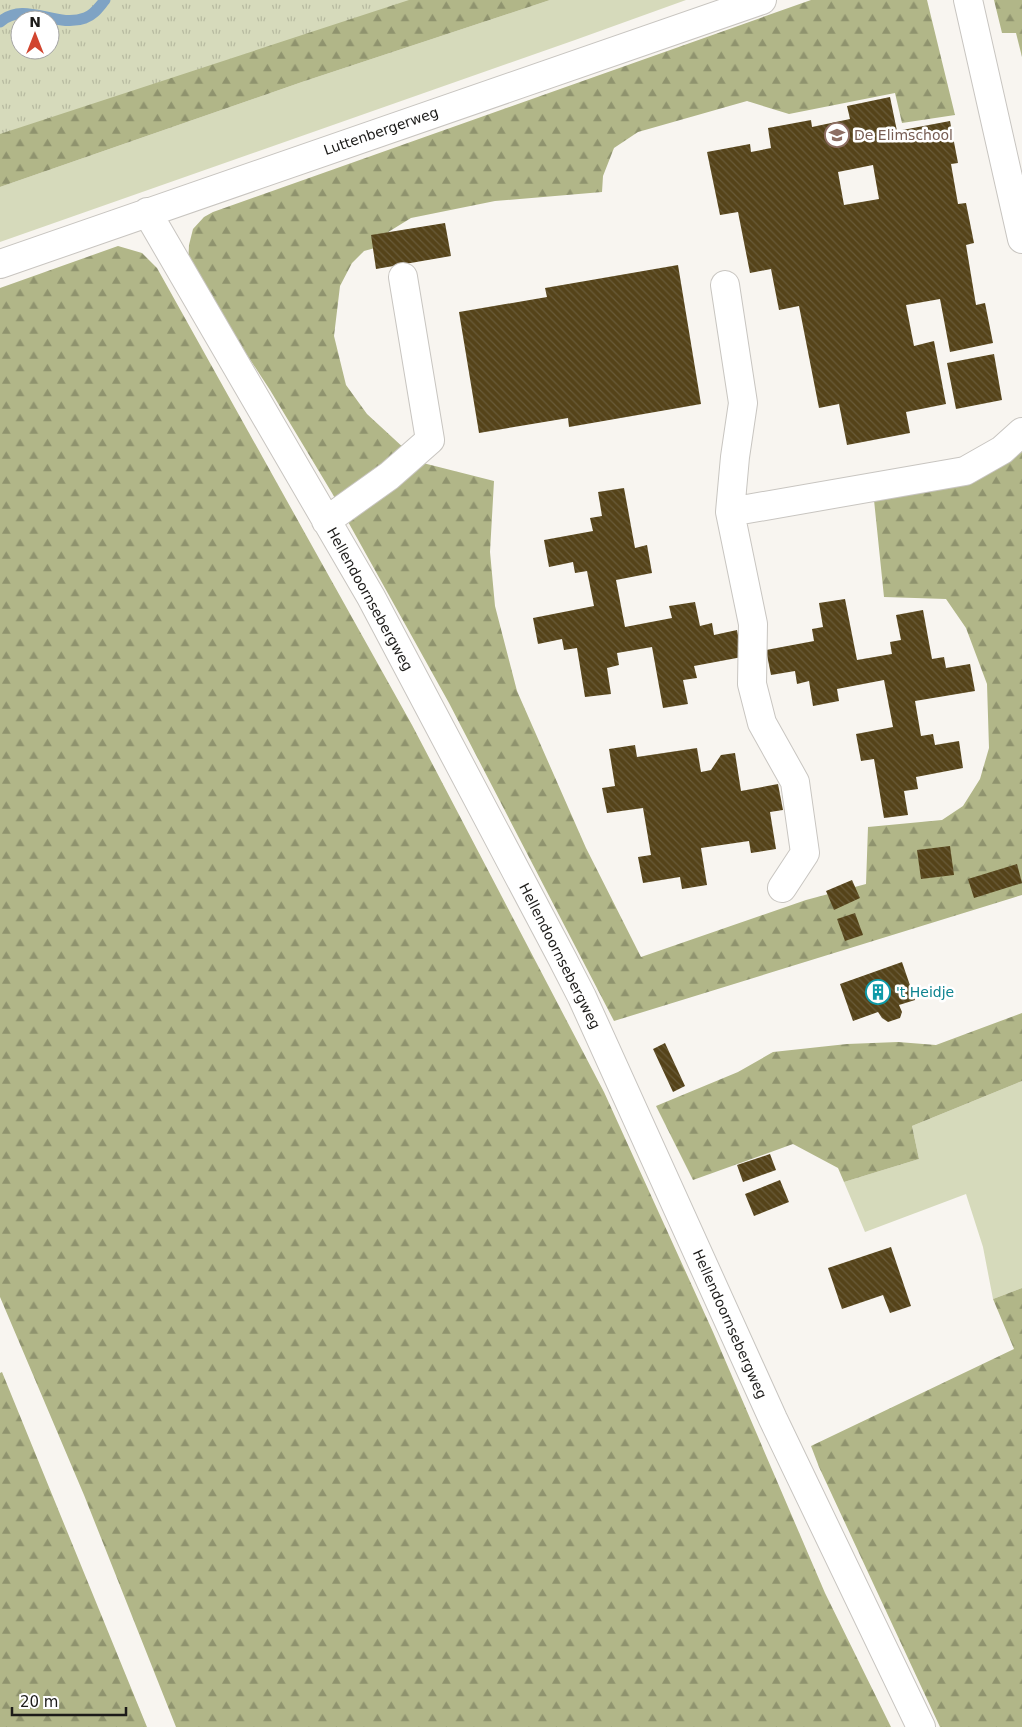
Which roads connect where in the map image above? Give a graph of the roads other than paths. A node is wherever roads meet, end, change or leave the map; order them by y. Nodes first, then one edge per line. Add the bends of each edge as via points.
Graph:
1 (762, 0) edge
2 (968, 0) edge
3 (147, 212) junction
4 (1022, 239) edge
5 (0, 264) edge
6 (403, 277) dead end
7 (725, 285) dead end
8 (1022, 432) edge
9 (730, 512) junction
10 (326, 521) junction
11 (782, 888) dead end
12 (921, 1727) edge

1 - 3 street, Luttenbergerweg
2 - 4 street
3 - 5 street, Luttenbergerweg
3 - 10 street, Hellendoornsebergweg
6 - 10 street via 430,440 389,476
7 - 9 street via 743,404
8 - 9 street via 1002,450 965,471
9 - 11 street via 753,624 752,684 762,723 795,782 805,853
10 - 12 street, Hellendoornsebergweg via 371,597 582,996 773,1418

